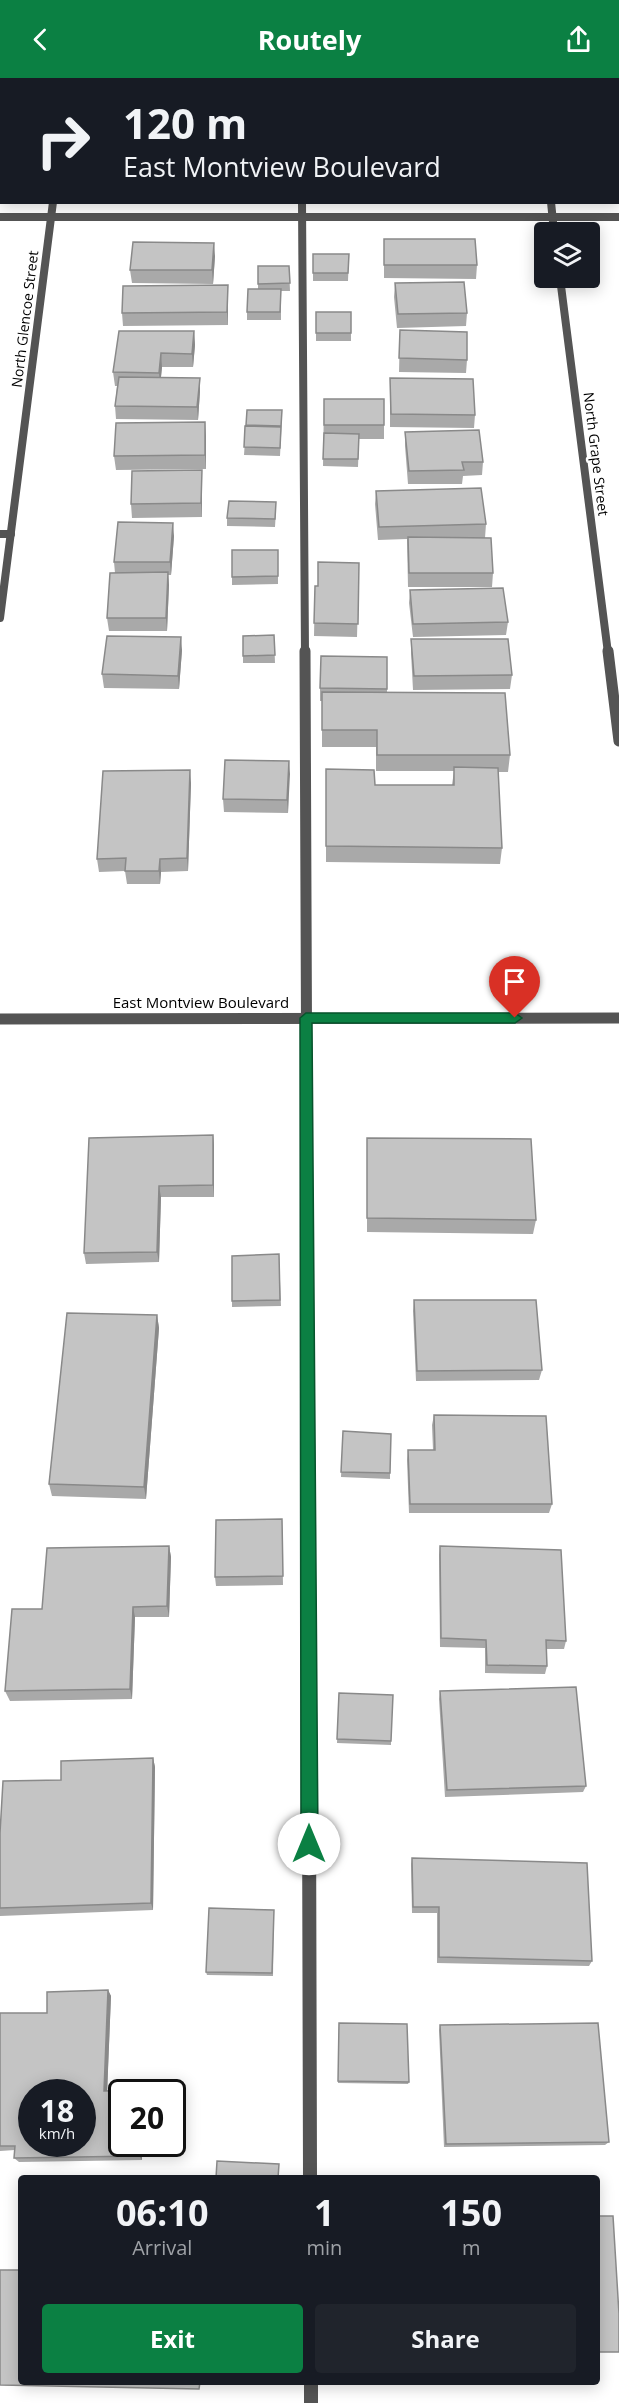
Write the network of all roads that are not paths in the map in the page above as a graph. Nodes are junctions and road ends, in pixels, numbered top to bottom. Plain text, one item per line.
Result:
1 (54, 204) edge
2 (302, 204) edge
3 (551, 204) edge
4 (0, 217) edge
5 (52, 217) junction
6 (302, 217) junction
7 (552, 217) junction
8 (619, 217) edge
9 (553, 222) edge
10 (561, 288) edge
11 (0, 534) edge
12 (11, 534) junction
13 (0, 618) edge
14 (619, 741) edge
15 (306, 1018) junction
16 (619, 1018) edge
17 (0, 1019) edge
18 (310, 2175) edge
19 (311, 2385) edge
20 (311, 2403) edge

1 - 5 street, North Glencoe Street
2 - 6 street
3 - 7 street
4 - 5 street
5 - 6 street
5 - 12 street, North Glencoe Street
6 - 7 street
6 - 15 street
7 - 8 street
7 - 9 street
10 - 14 street, North Grape Street
11 - 12 street
12 - 13 street, North Glencoe Street
15 - 16 street, East Montview Boulevard
15 - 17 street, East Montview Boulevard
15 - 18 street
19 - 20 street

